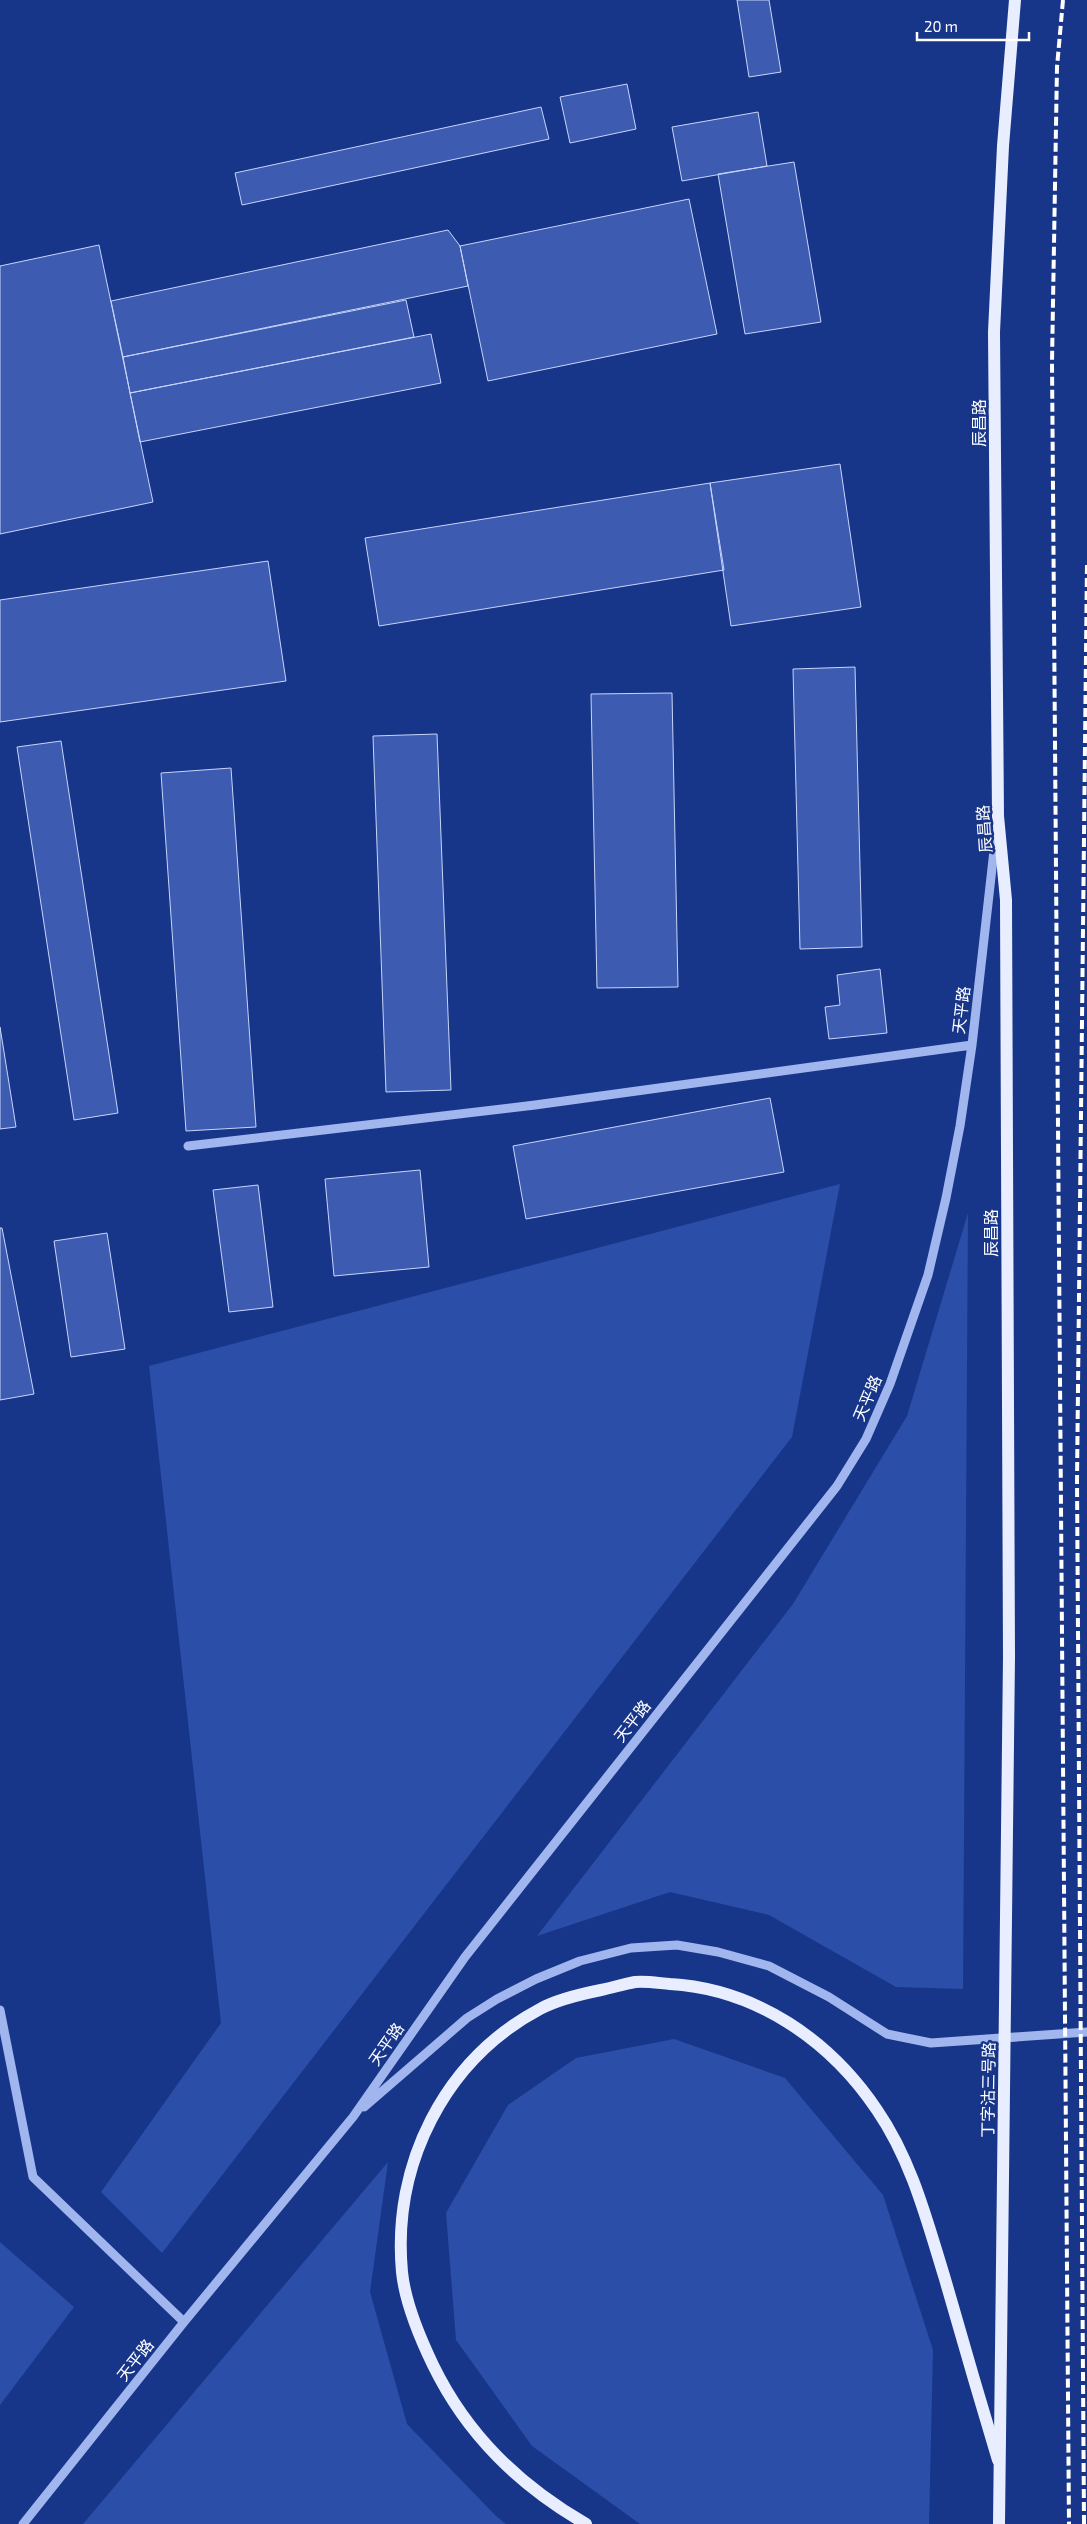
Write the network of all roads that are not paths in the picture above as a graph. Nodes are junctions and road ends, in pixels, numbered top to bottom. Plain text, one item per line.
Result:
1 (1015, 0) edge
2 (998, 816) junction
3 (972, 1045) junction
4 (188, 1146) dead end
5 (1009, 1657) joint
6 (0, 2010) edge
7 (1087, 2032) edge
8 (353, 2117) junction
9 (184, 2322) junction
10 (999, 2463) junction
11 (24, 2524) edge
12 (586, 2524) edge
13 (999, 2524) edge

1 - 2 main road, 辰昌路
2 - 3 street, 天平路
2 - 5 main road, 辰昌路
3 - 4 street
3 - 8 street, 天平路
5 - 10 main road, 丁字沽三号路, bridge
6 - 9 street
7 - 8 street
8 - 9 street, 天平路
9 - 11 street, 天平路
10 - 12 main road
10 - 13 main road, 丁字沽三号路, bridge

